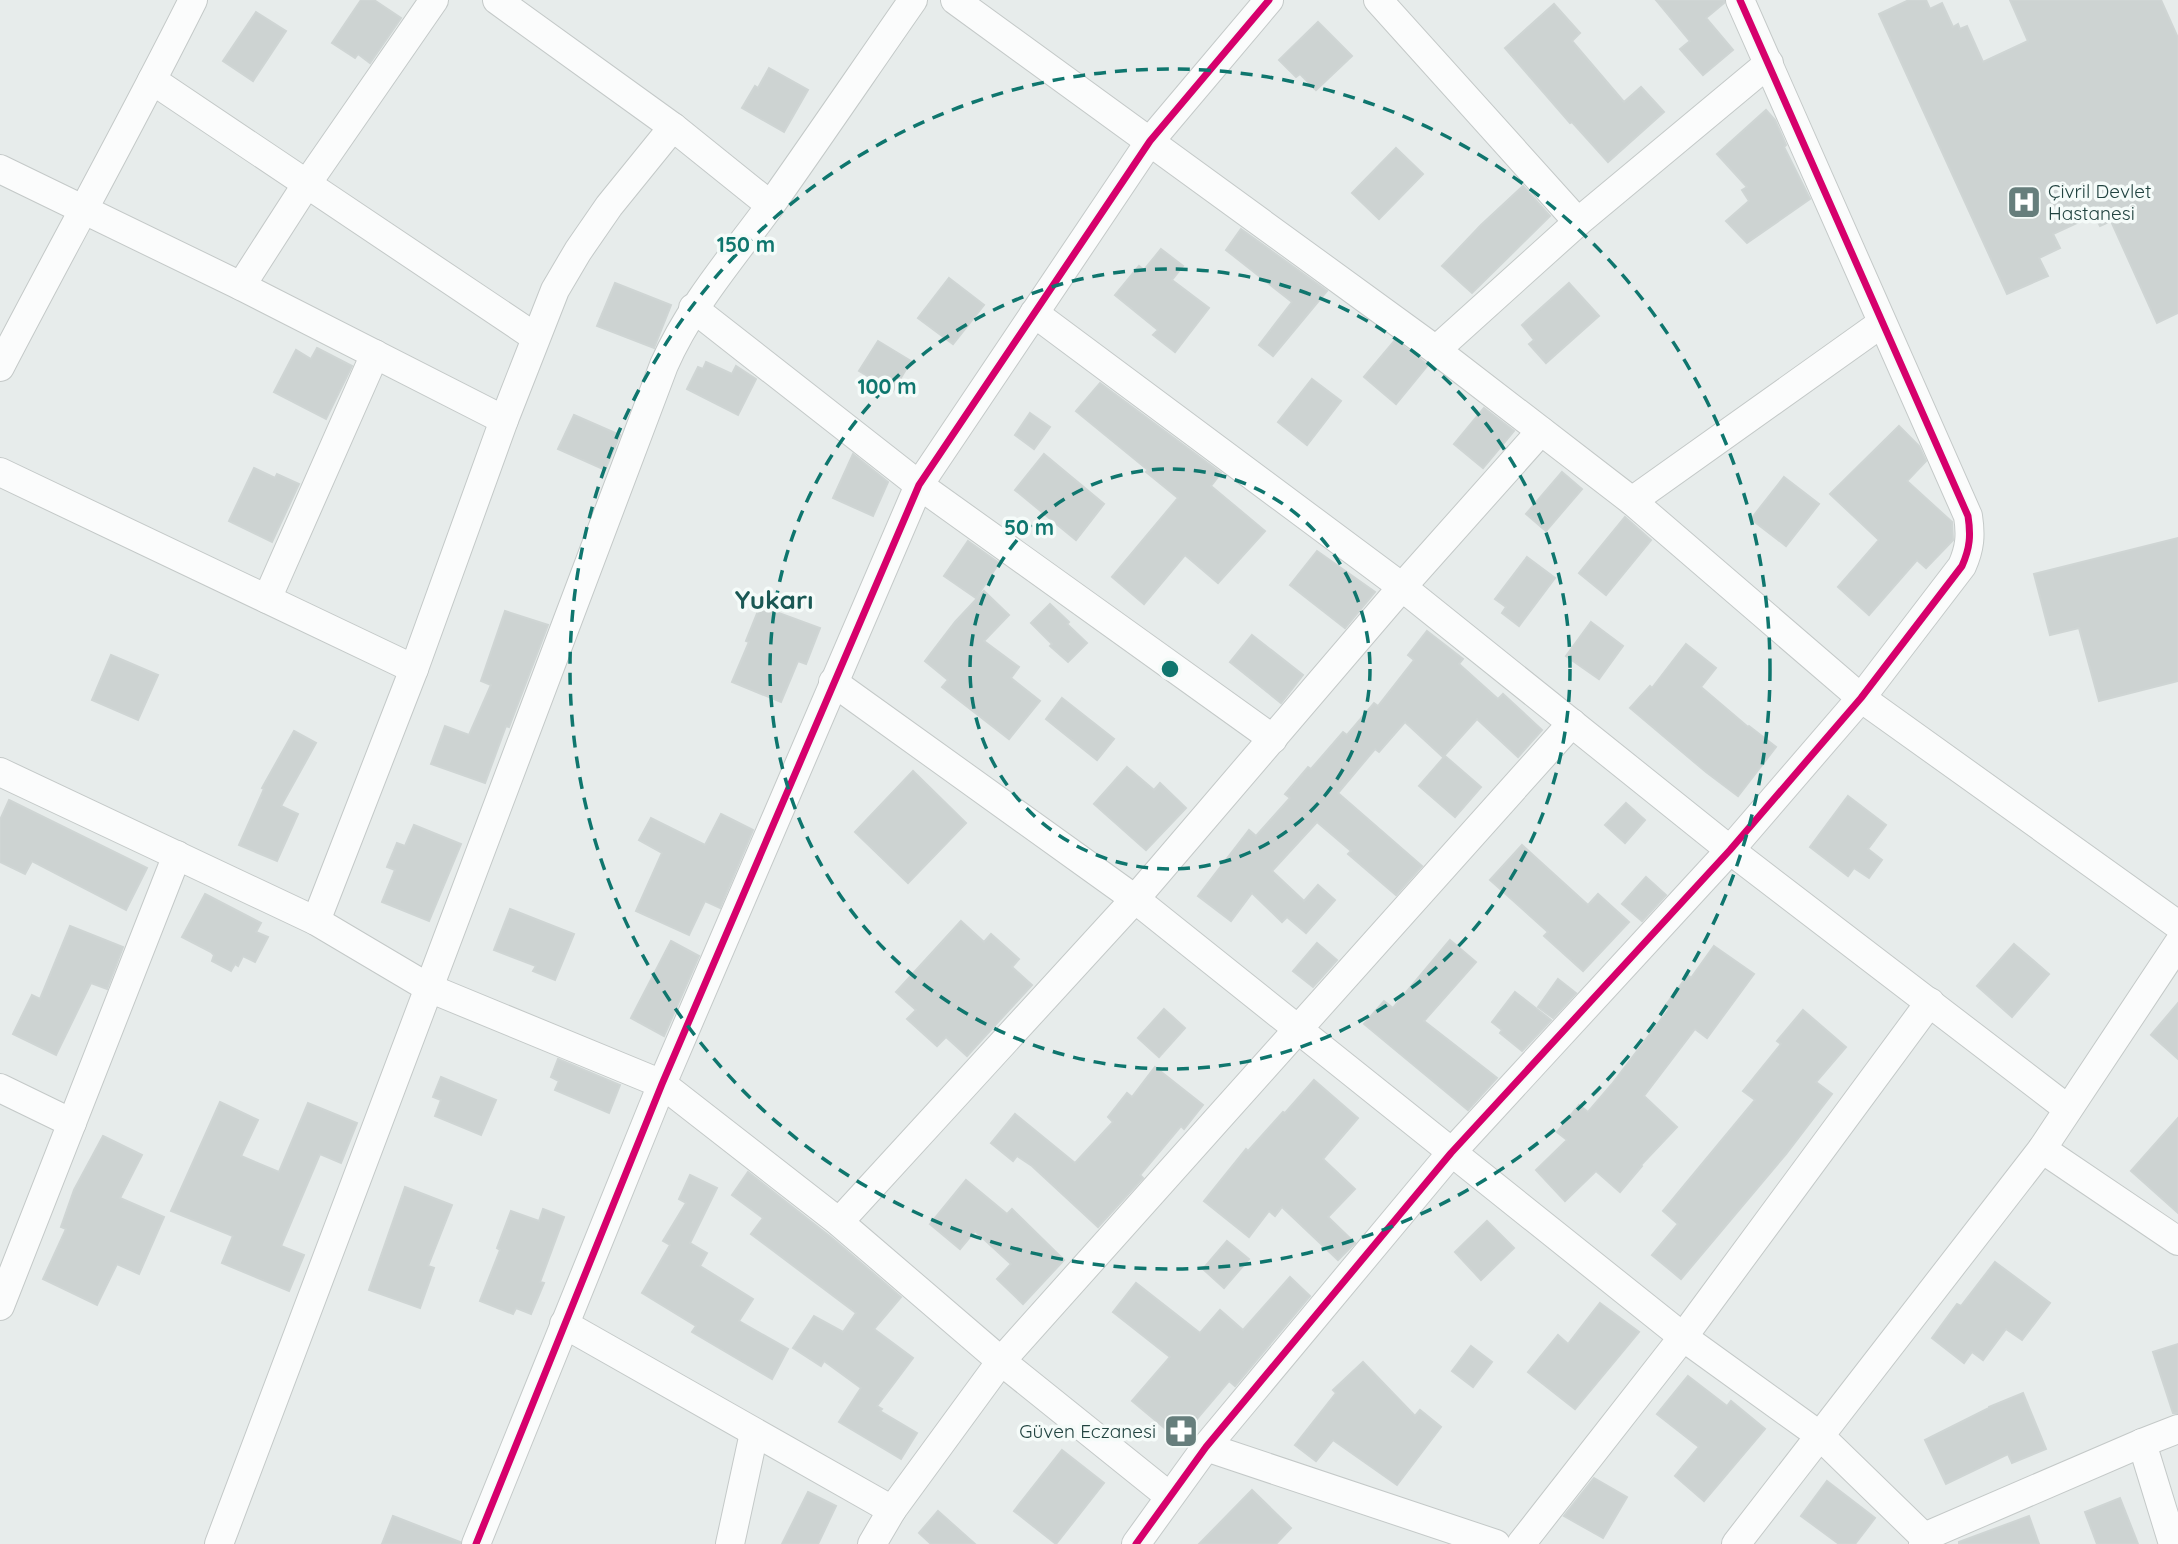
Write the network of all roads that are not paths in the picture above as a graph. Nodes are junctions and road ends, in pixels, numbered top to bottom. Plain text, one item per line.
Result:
1 (192, 0) edge
2 (434, 0) edge
3 (496, 0) edge
4 (913, 0) edge
5 (955, 0) edge
6 (1269, 0) edge
7 (1378, 0) edge
8 (1740, 0) edge
9 (1769, 63) junction
10 (152, 80) junction
11 (673, 127) junction
12 (1150, 141) junction
13 (0, 169) edge
14 (306, 185) junction
15 (770, 205) junction
16 (82, 209) junction
17 (1578, 222) junction
18 (241, 286) junction
19 (693, 308) junction
20 (1034, 313) junction
21 (1882, 323) junction
22 (535, 337) junction
23 (1436, 350) junction
24 (375, 354) junction
25 (0, 367) edge
26 (504, 420) junction
27 (1541, 430) junction
28 (0, 472) edge
29 (919, 485) junction
30 (1632, 500) junction
31 (1402, 587) junction
32 (267, 599) junction
33 (414, 669) junction
34 (833, 682) junction
35 (1861, 698) junction
36 (1572, 723) junction
37 (1273, 739) junction
38 (0, 772) edge
39 (1730, 850) junction
40 (177, 855) junction
41 (1135, 899) junction
42 (316, 921) junction
43 (2178, 925) edge
44 (2178, 944) edge
45 (429, 988) junction
46 (1930, 1002) junction
47 (1297, 1029) junction
48 (662, 1084) junction
49 (0, 1088) edge
50 (2068, 1109) junction
51 (72, 1123) junction
52 (2042, 1149) junction
53 (1451, 1153) junction
54 (839, 1222) junction
55 (2178, 1241) edge
56 (0, 1306) edge
57 (564, 1324) junction
58 (1682, 1337) junction
59 (1001, 1361) junction
60 (2178, 1429) edge
61 (754, 1433) junction
62 (1819, 1434) junction
63 (2142, 1443) junction
64 (1206, 1447) junction
65 (1169, 1496) junction
66 (892, 1510) junction
67 (1924, 1540) edge
68 (219, 1544) edge
69 (476, 1544) edge
70 (730, 1544) edge
71 (872, 1544) edge
72 (1136, 1544) edge
73 (1496, 1544) edge
74 (1521, 1544) edge
75 (1736, 1544) edge
76 (2173, 1544) edge

1 - 10 street
2 - 14 street
3 - 11 street
4 - 15 street
5 - 12 street
6 - 12 street
7 - 17 street
8 - 9 street
9 - 17 street
9 - 21 street
10 - 14 street
10 - 16 street
11 - 15 street
11 - 22 street
12 - 20 street
12 - 23 street
13 - 16 street
14 - 18 street
14 - 22 street
15 - 19 street
16 - 18 street
16 - 25 street
17 - 23 street
18 - 24 street
19 - 29 street
19 - 45 street
20 - 29 street
20 - 31 street
21 - 30 street
21 - 35 street
22 - 26 street
23 - 27 street
24 - 26 street
24 - 32 street
26 - 33 street
27 - 30 street
27 - 31 street
28 - 32 street
29 - 34 street
29 - 37 street
30 - 35 street
31 - 36 street
31 - 37 street
32 - 33 street
33 - 42 street
34 - 41 street
34 - 48 street
35 - 39 street
35 - 43 street
36 - 39 street
36 - 47 street
37 - 41 street
38 - 40 street
39 - 46 street
39 - 53 street
40 - 42 street
40 - 51 street
41 - 47 street
41 - 54 street
42 - 45 street
44 - 50 street
45 - 48 street
45 - 68 street
46 - 50 street
46 - 58 street
47 - 53 street
47 - 59 street
48 - 54 street
48 - 57 street
49 - 51 street
50 - 52 street
51 - 56 street
52 - 55 street
52 - 62 street
53 - 58 street
53 - 64 street
54 - 59 street
57 - 61 street
57 - 69 street
58 - 62 street
58 - 74 street
59 - 65 street
59 - 66 street
60 - 63 street
61 - 66 street
61 - 70 street
62 - 67 street
62 - 75 street
63 - 67 street
63 - 76 street
64 - 65 street
64 - 73 street
65 - 72 street
66 - 71 street

